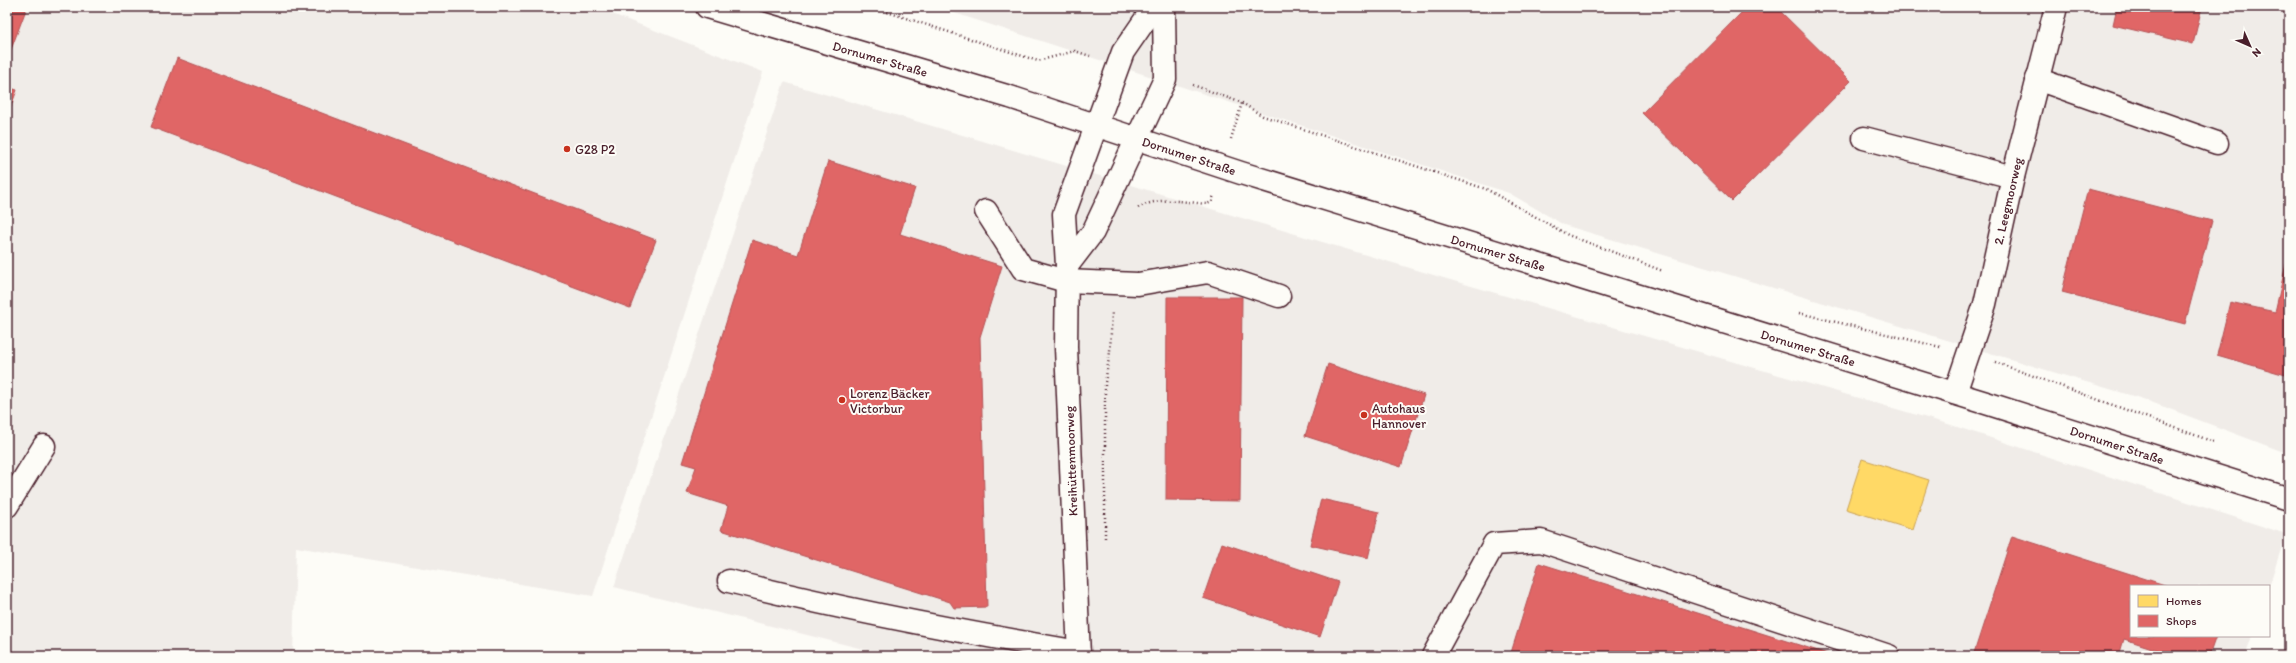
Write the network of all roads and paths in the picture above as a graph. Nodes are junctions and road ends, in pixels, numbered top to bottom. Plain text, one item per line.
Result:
1 (707, 7) edge
2 (872, 7) edge
3 (1154, 7) edge
4 (1164, 7) edge
5 (2056, 7) edge
6 (1118, 66) junction
7 (2038, 79) junction
8 (1165, 80) junction
9 (1242, 102) junction
10 (1098, 125) junction
11 (1136, 138) junction
12 (1864, 138) dead end
13 (2218, 143) dead end
14 (1223, 167) junction
15 (2013, 177) junction
16 (986, 211) dead end
17 (1133, 211) dead end
18 (1664, 271) dead end
19 (1067, 273) junction
20 (1113, 283) junction
21 (1279, 296) dead end
22 (1793, 311) dead end
23 (1968, 354) junction
24 (1955, 393) junction
25 (2215, 443) dead end
26 (44, 446) dead end
27 (2289, 500) edge
28 (7, 506) edge
29 (1105, 539) dead end
30 (728, 581) dead end
31 (1079, 654) edge
32 (1433, 656) edge
33 (1889, 656) edge

1 - 10 main road, Dornumer Straße
2 - 6 path
3 - 6 main road, Kreihüttenmoorweg
4 - 8 main road
5 - 7 main road, 2. Leegmoorweg
6 - 10 main road, Kreihüttenmoorweg
7 - 13 main road
7 - 15 main road, 2. Leegmoorweg
8 - 9 path
8 - 11 main road
9 - 14 path
9 - 18 path
10 - 11 main road, Dornumer Straße
10 - 19 main road, Kreihüttenmoorweg
11 - 14 main road, Dornumer Straße
11 - 19 main road
12 - 15 main road
14 - 17 path
14 - 24 main road, Dornumer Straße
15 - 23 main road, 2. Leegmoorweg
16 - 19 main road
19 - 20 main road
19 - 31 main road, Kreihüttenmoorweg
20 - 21 main road
20 - 29 path
22 - 23 path
23 - 24 main road, 2. Leegmoorweg
23 - 25 path
24 - 27 main road, Dornumer Straße
26 - 28 main road
30 - 31 main road
32 - 33 main road

